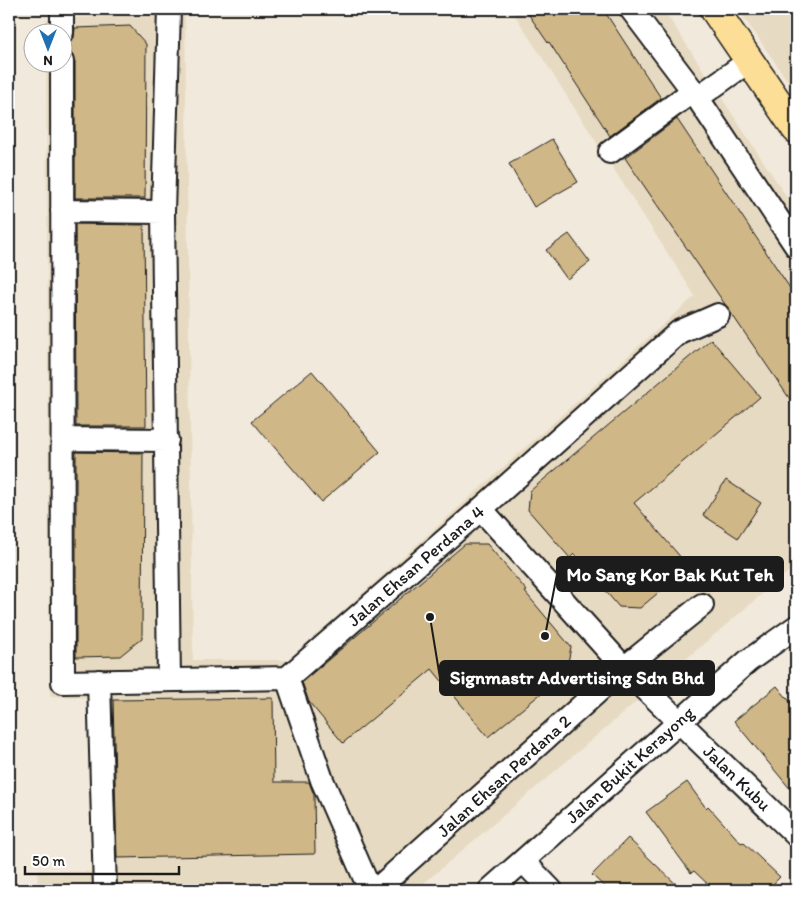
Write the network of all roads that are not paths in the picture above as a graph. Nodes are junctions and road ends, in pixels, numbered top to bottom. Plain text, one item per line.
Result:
1 (62, 9) edge
2 (169, 9) edge
3 (631, 9) edge
4 (714, 9) edge
5 (62, 22) edge
6 (749, 61) junction
7 (62, 72) edge
8 (695, 94) junction
9 (796, 129) edge
10 (610, 152) dead end
11 (62, 211) junction
12 (163, 212) junction
13 (796, 246) edge
14 (718, 315) dead end
15 (63, 439) junction
16 (166, 440) junction
17 (481, 509) junction
18 (702, 605) dead end
19 (796, 627) edge
20 (624, 668) junction
21 (287, 678) junction
22 (169, 680) junction
23 (99, 681) junction
24 (677, 722) junction
25 (796, 835) edge
26 (523, 861) junction
27 (105, 890) edge
28 (370, 890) edge
29 (376, 890) edge
30 (490, 890) edge
31 (551, 890) edge

1 - 5 street
2 - 12 street
3 - 8 street
4 - 6 main road
6 - 8 street
6 - 9 main road
7 - 11 street
8 - 10 street
8 - 13 street
11 - 12 street
11 - 15 street
12 - 16 street
14 - 17 street, Jalan Ehsan Perdana 4
15 - 16 street
15 - 23 street
16 - 22 street
17 - 20 street, Jalan Kubu
17 - 21 street, Jalan Ehsan Perdana 4
18 - 20 street, Jalan Ehsan Perdana 2
19 - 24 street, Jalan Bukit Kerayong
20 - 24 street, Jalan Kubu
20 - 29 street, Jalan Ehsan Perdana 2
21 - 22 street
21 - 28 street
22 - 23 street
23 - 27 street
24 - 25 street, Jalan Kubu
24 - 26 street, Jalan Bukit Kerayong
26 - 30 street, Jalan Bukit Kerayong
26 - 31 street

